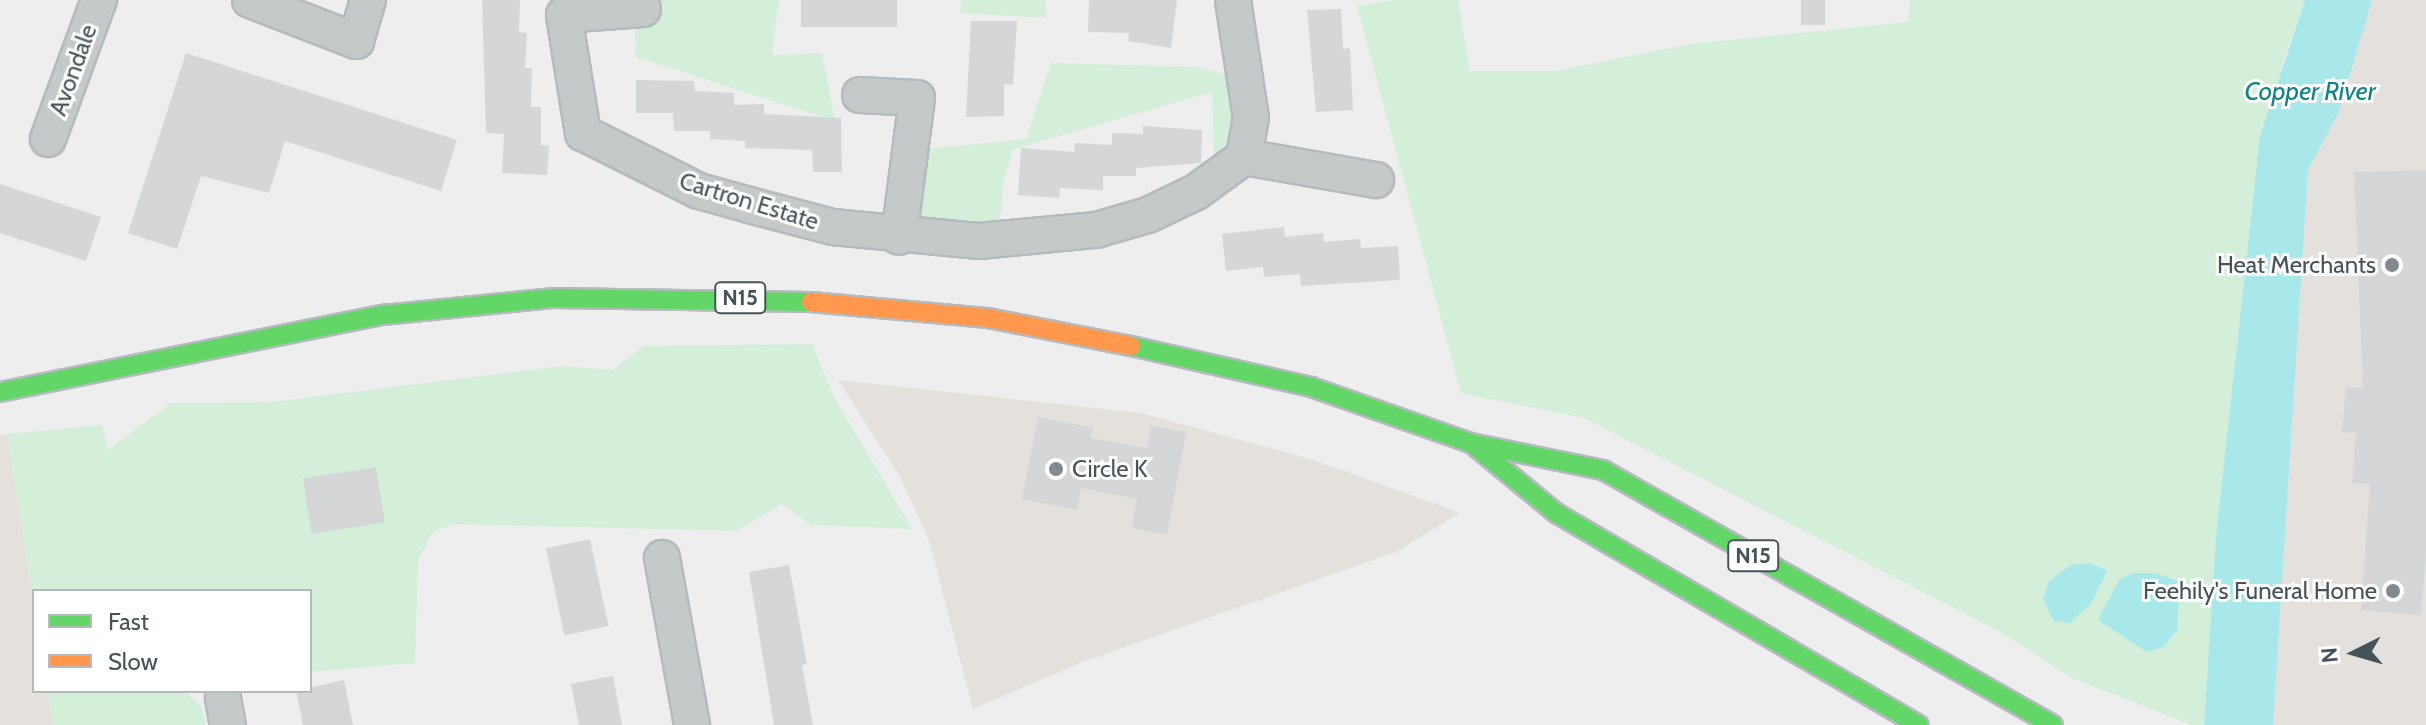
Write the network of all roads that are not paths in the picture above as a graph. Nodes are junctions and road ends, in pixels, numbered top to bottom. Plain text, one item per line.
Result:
1 (99, 0) edge
2 (250, 0) edge
3 (368, 0) edge
4 (1233, 0) edge
5 (562, 8) edge
6 (643, 9) dead end
7 (860, 95) dead end
8 (48, 139) dead end
9 (1244, 157) junction
10 (1376, 180) dead end
11 (899, 237) junction
12 (0, 392) edge
13 (1471, 443) junction
14 (662, 558) dead end
15 (692, 725) edge
16 (1919, 725) edge
17 (2053, 725) edge

1 - 8 street, Avondale
2 - 3 street
4 - 9 street
5 - 6 street, Cartron Estate
5 - 11 street, Cartron Estate
7 - 11 street
9 - 10 street
9 - 11 street, Cartron Estate
12 - 13 highway, N15
13 - 16 highway, N15
13 - 17 highway, N15
14 - 15 street

